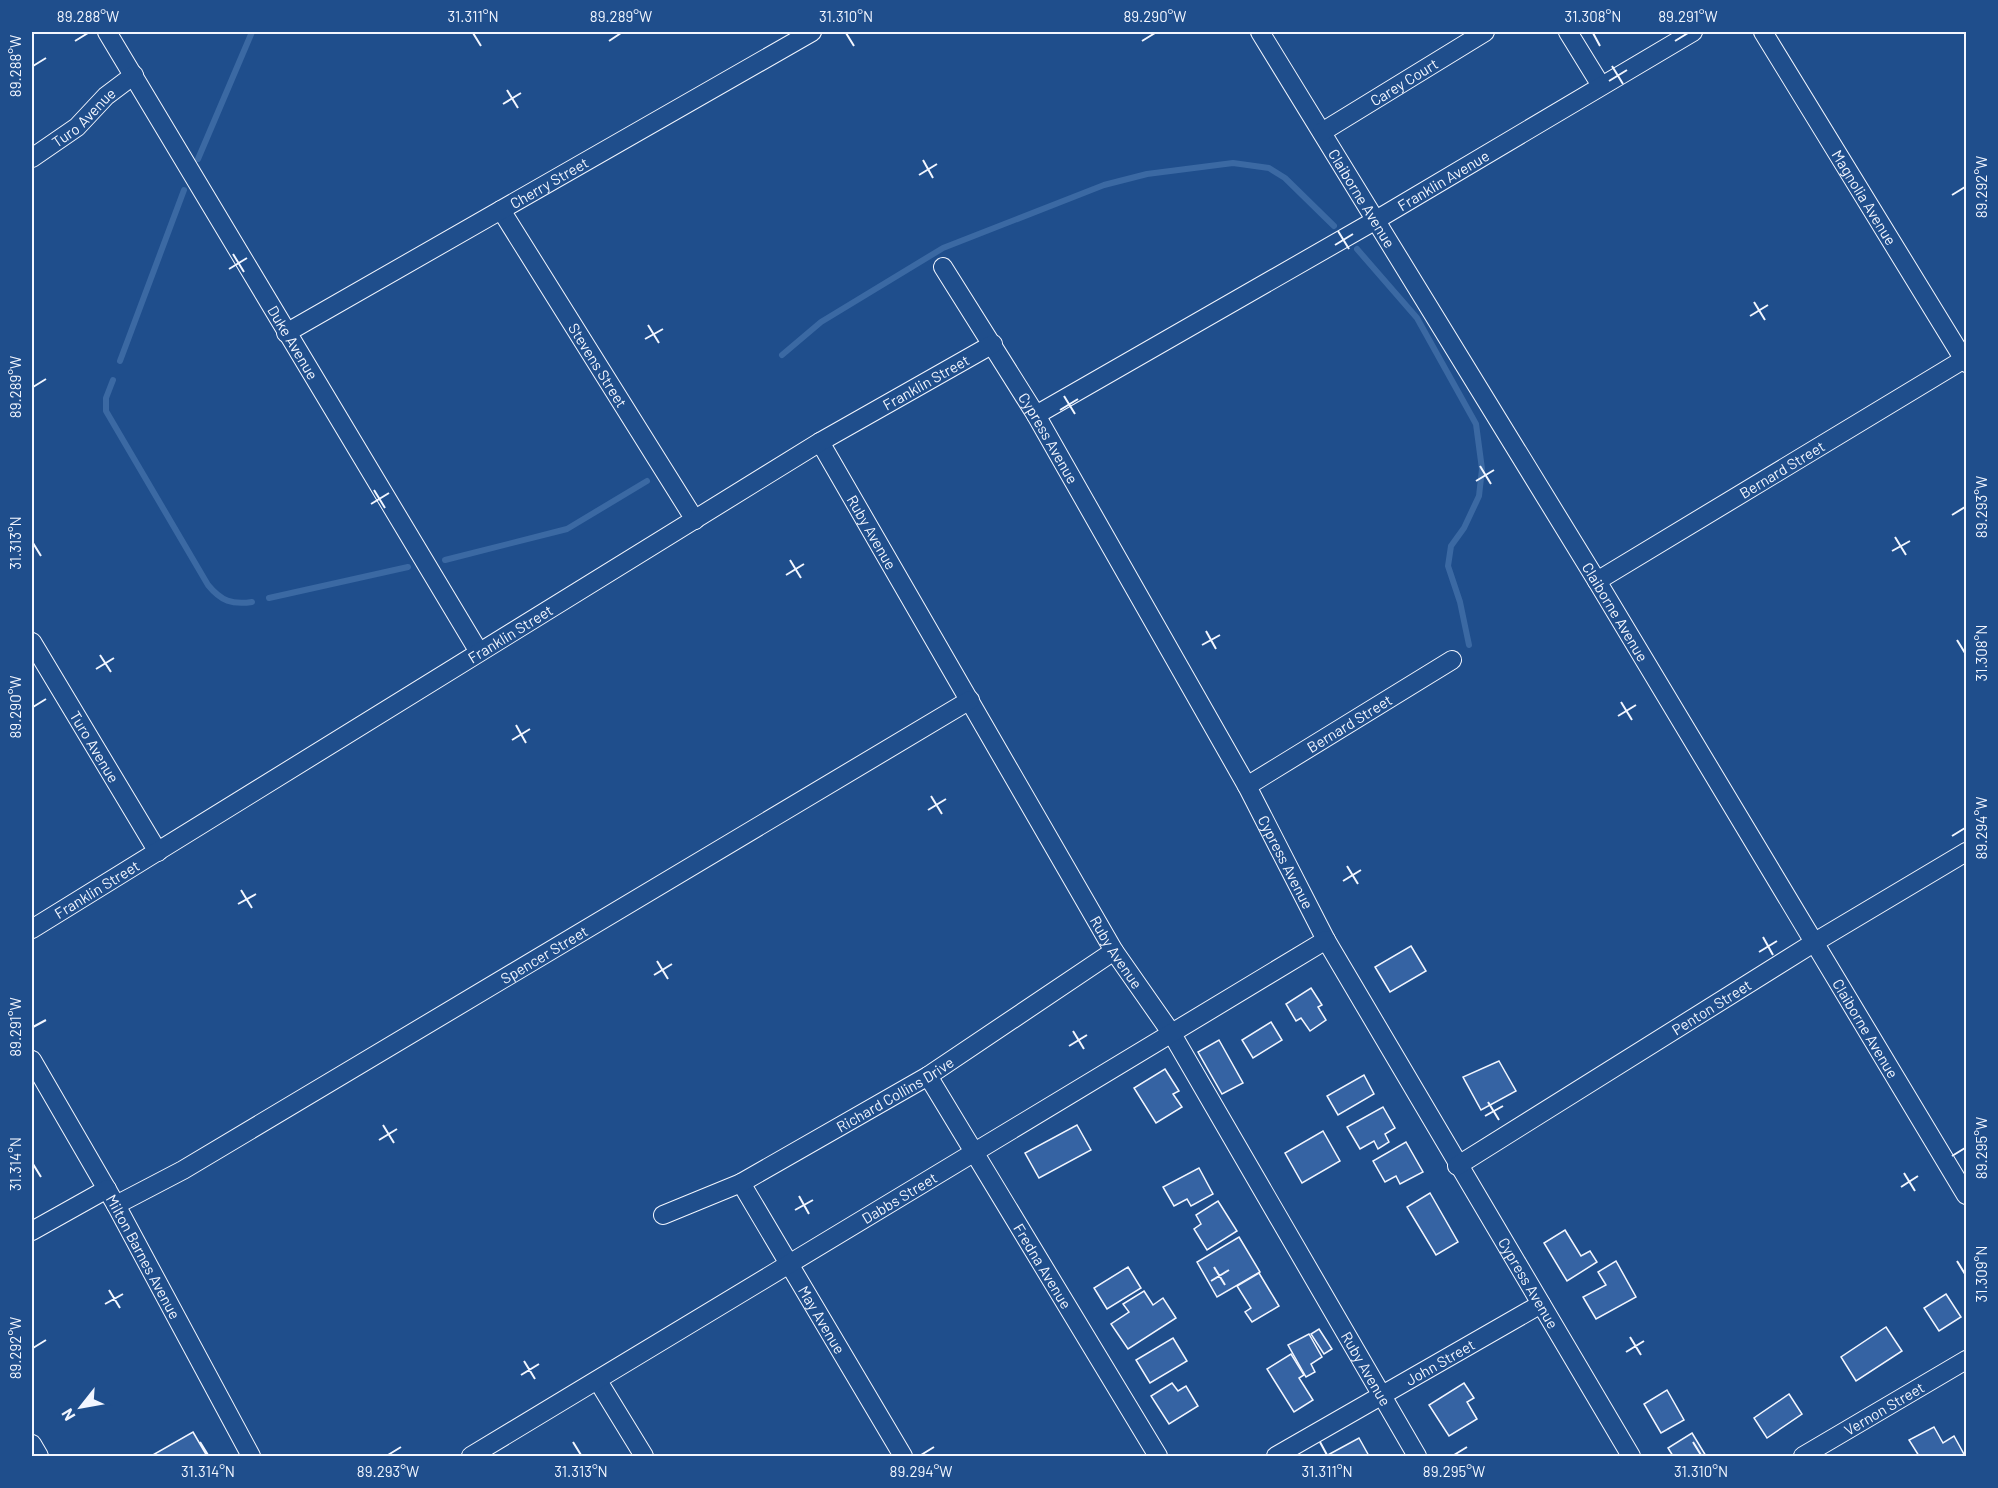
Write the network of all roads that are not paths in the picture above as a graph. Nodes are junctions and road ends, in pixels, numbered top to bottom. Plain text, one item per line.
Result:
1 (107, 32) edge
2 (812, 32) edge
3 (1260, 32) edge
4 (1485, 32) edge
5 (1568, 32) edge
6 (1693, 32) edge
7 (1763, 32) edge
8 (788, 37) edge
9 (134, 75) junction
10 (1600, 84) junction
11 (1322, 132) junction
12 (32, 158) edge
13 (501, 210) junction
14 (1376, 220) junction
15 (943, 267) dead end
16 (286, 333) junction
17 (993, 344) junction
18 (1966, 360) edge
19 (1036, 415) junction
20 (820, 442) junction
21 (695, 520) junction
22 (1597, 581) junction
23 (32, 642) edge
24 (479, 652) junction
25 (1452, 660) dead end
26 (970, 700) junction
27 (1246, 786) junction
28 (158, 852) junction
29 (1966, 852) edge
30 (32, 929) edge
31 (1326, 940) junction
32 (1815, 942) junction
33 (1114, 951) junction
34 (1172, 1034) junction
35 (32, 1060) edge
36 (928, 1076) junction
37 (973, 1154) junction
38 (1457, 1166) junction
39 (741, 1183) junction
40 (106, 1189) junction
41 (1966, 1195) edge
42 (116, 1205) junction
43 (663, 1215) dead end
44 (32, 1231) edge
45 (790, 1262) junction
46 (1541, 1304) junction
47 (1966, 1360) edge
48 (598, 1381) junction
49 (1382, 1397) junction
50 (32, 1444) edge
51 (39, 1456) edge
52 (251, 1456) edge
53 (471, 1456) edge
54 (644, 1456) edge
55 (903, 1456) edge
56 (1158, 1456) edge
57 (1275, 1456) edge
58 (1417, 1456) edge
59 (1631, 1456) edge
60 (1803, 1456) edge

1 - 9 street, Duke Avenue
2 - 8 street, Cherry Street
3 - 11 street, Claiborne Avenue
4 - 11 street, Carey Court
5 - 10 street
6 - 10 street, Franklin Avenue
7 - 18 street, Magnolia Avenue
8 - 13 street, Cherry Street
9 - 12 street, Turo Avenue
9 - 16 street, Duke Avenue
10 - 14 street, Franklin Avenue
11 - 14 street, Claiborne Avenue
13 - 16 street, Cherry Street
13 - 21 street, Stevens Street
14 - 19 street, Franklin Avenue
14 - 22 street, Claiborne Avenue
15 - 17 street, Cypress Avenue
16 - 24 street, Duke Avenue
17 - 19 street, Cypress Avenue
17 - 20 street, Franklin Street
18 - 22 street, Bernard Street
19 - 27 street, Cypress Avenue
20 - 21 street, Franklin Street
20 - 26 street, Ruby Avenue
21 - 24 street, Franklin Street
22 - 32 street, Claiborne Avenue
23 - 28 street, Turo Avenue
24 - 28 street, Franklin Street
25 - 27 street, Bernard Street
26 - 33 street, Ruby Avenue
26 - 42 street, Spencer Street
27 - 31 street, Cypress Avenue
28 - 30 street, Franklin Street
29 - 32 street, Penton Street
31 - 34 street, Dabbs Street
31 - 38 street, Cypress Avenue
32 - 38 street, Penton Street
32 - 41 street, Claiborne Avenue
33 - 34 street, Ruby Avenue
33 - 36 street, Richard Collins Drive
34 - 37 street, Dabbs Street
34 - 49 street, Ruby Avenue
35 - 40 street, Milton Barnes Avenue
36 - 37 street, Fredna Avenue
36 - 39 street, Richard Collins Drive
37 - 45 street, Dabbs Street
37 - 56 street, Fredna Avenue
38 - 46 street, Cypress Avenue
39 - 43 street, Richard Collins Drive
39 - 45 street, May Avenue
40 - 42 street, Milton Barnes Avenue
40 - 44 street
42 - 52 street, Milton Barnes Avenue
45 - 48 street, Dabbs Street
45 - 55 street, May Avenue
46 - 49 street, John Street
46 - 59 street, Cypress Avenue
47 - 60 street, Vernon Street
48 - 53 street, Dabbs Street
48 - 54 street
49 - 57 street, John Street
49 - 58 street, Ruby Avenue
50 - 51 street

